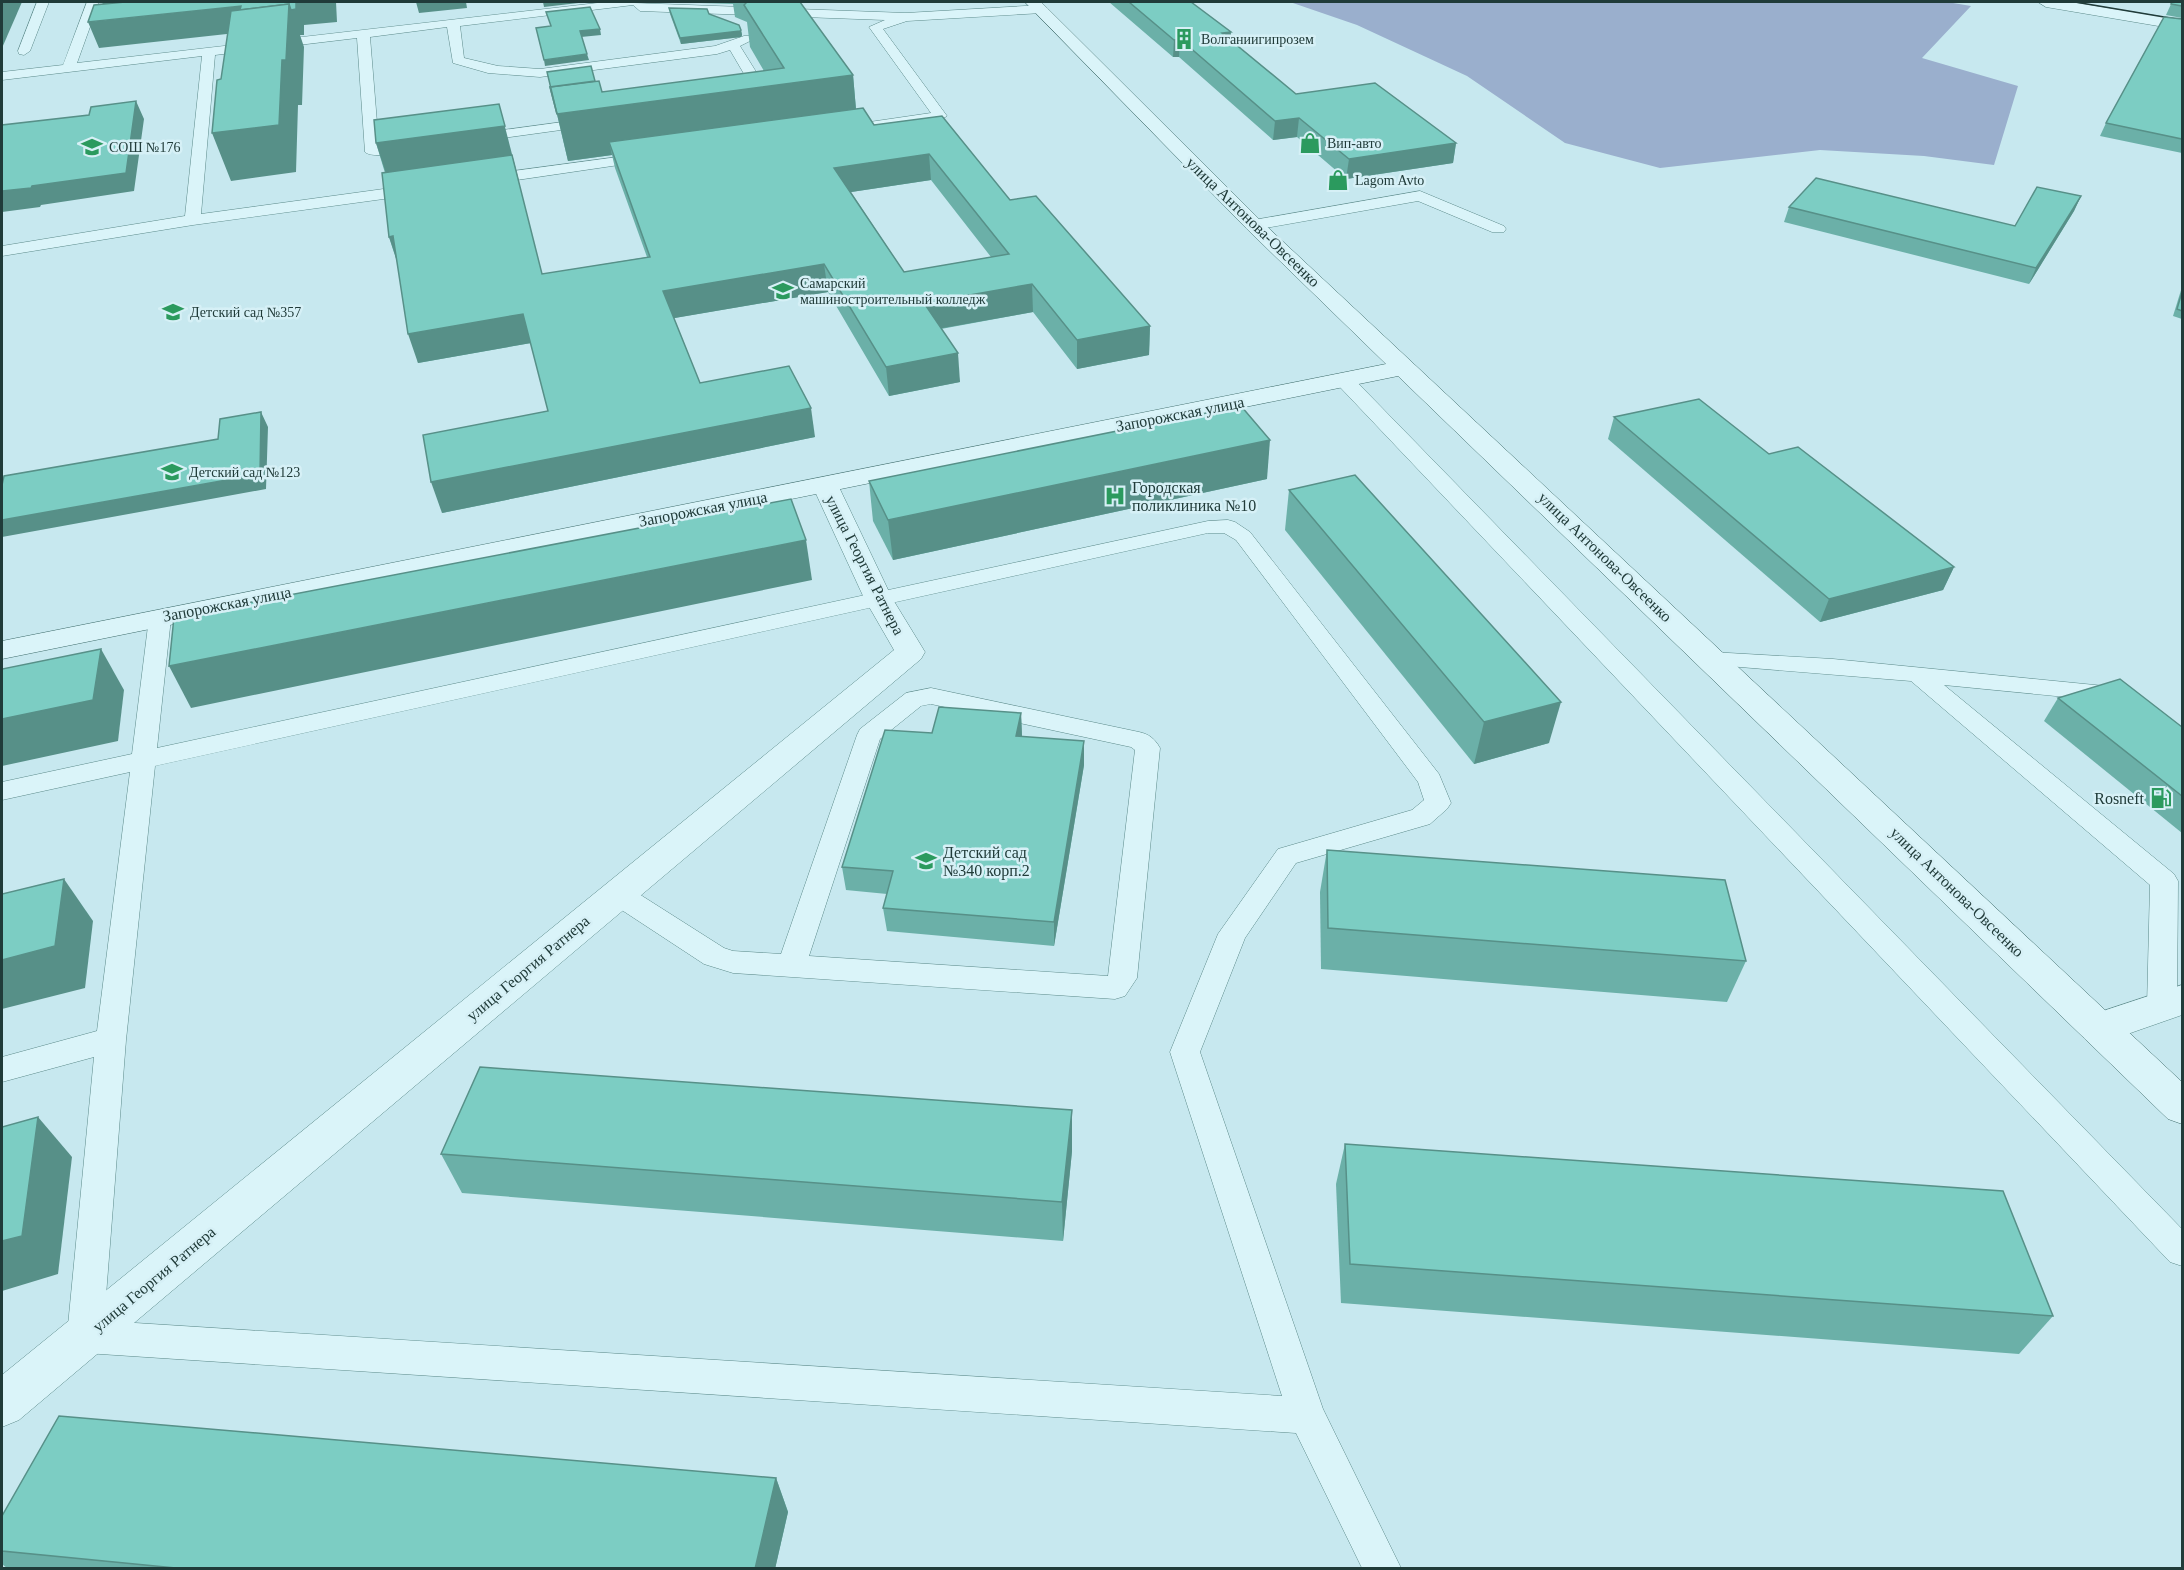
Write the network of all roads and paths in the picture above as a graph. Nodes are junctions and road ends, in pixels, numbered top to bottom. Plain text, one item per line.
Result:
1 (43, 2) edge
2 (93, 2) edge
3 (618, 2) edge
4 (632, 2) edge
5 (637, 2) edge
6 (2046, 2) edge
7 (1037, 5) edge
8 (698, 9) junction
9 (824, 14) junction
10 (906, 17) junction
11 (453, 23) junction
12 (773, 25) edge
13 (2182, 25) edge
14 (363, 33) junction
15 (734, 46) junction
16 (24, 51) dead end
17 (209, 52) junction
18 (68, 69) junction
19 (2, 76) edge
20 (743, 102) dead end
21 (604, 120) dead end
22 (834, 131) edge
23 (464, 139) edge
24 (430, 144) edge
25 (667, 154) edge
26 (466, 182) edge
27 (430, 187) edge
28 (193, 220) junction
29 (1254, 225) junction
30 (1498, 229) dead end
31 (2, 251) edge
32 (1405, 367) junction
33 (1344, 380) junction
34 (825, 485) junction
35 (878, 598) junction
36 (160, 618) junction
37 (2, 650) edge
38 (1711, 659) junction
39 (1918, 675) junction
40 (2142, 696) edge
41 (143, 760) junction
42 (2, 791) edge
43 (2173, 877) edge
44 (618, 894) junction
45 (791, 966) junction
46 (2172, 1003) edge
47 (2099, 1028) junction
48 (111, 1040) junction
49 (2, 1069) edge
50 (2182, 1107) edge
51 (2182, 1251) edge
52 (85, 1336) junction
53 (2, 1404) edge
54 (1307, 1416) junction
55 (1382, 1569) edge

1 - 16 lane
2 - 18 lane
3 - 4 lane
3 - 11 lane
5 - 8 lane
6 - 13 street
7 - 10 lane
7 - 29 street, улица Антонова-Овсеенко
8 - 9 lane
8 - 15 lane
9 - 10 lane
9 - 12 lane
10 - 22 lane
11 - 14 lane
11 - 15 lane
14 - 17 lane
14 - 24 lane
15 - 20 lane
17 - 18 lane
17 - 28 lane
18 - 19 lane
21 - 23 lane
25 - 26 lane
27 - 28 lane
28 - 31 lane
29 - 30 lane
29 - 32 street, улица Антонова-Овсеенко
32 - 33 street, Запорожская улица
32 - 38 street, улица Антонова-Овсеенко
33 - 34 street, Запорожская улица
33 - 51 lane
34 - 35 street, улица Георгия Ратнера
34 - 36 street, Запорожская улица
35 - 41 lane
35 - 44 street, улица Георгия Ратнера
35 - 54 lane
36 - 37 street, Запорожская улица
36 - 41 lane
38 - 39 lane
38 - 47 street, улица Антонова-Овсеенко
39 - 40 lane
39 - 43 lane
41 - 42 lane
41 - 48 lane
43 - 46 lane
44 - 45 lane
44 - 52 street, улица Георгия Ратнера
45 - 45 lane
46 - 47 street
47 - 50 street, улица Антонова-Овсеенко
48 - 49 lane
48 - 52 lane
52 - 53 street, улица Георгия Ратнера
52 - 54 lane
54 - 55 lane

